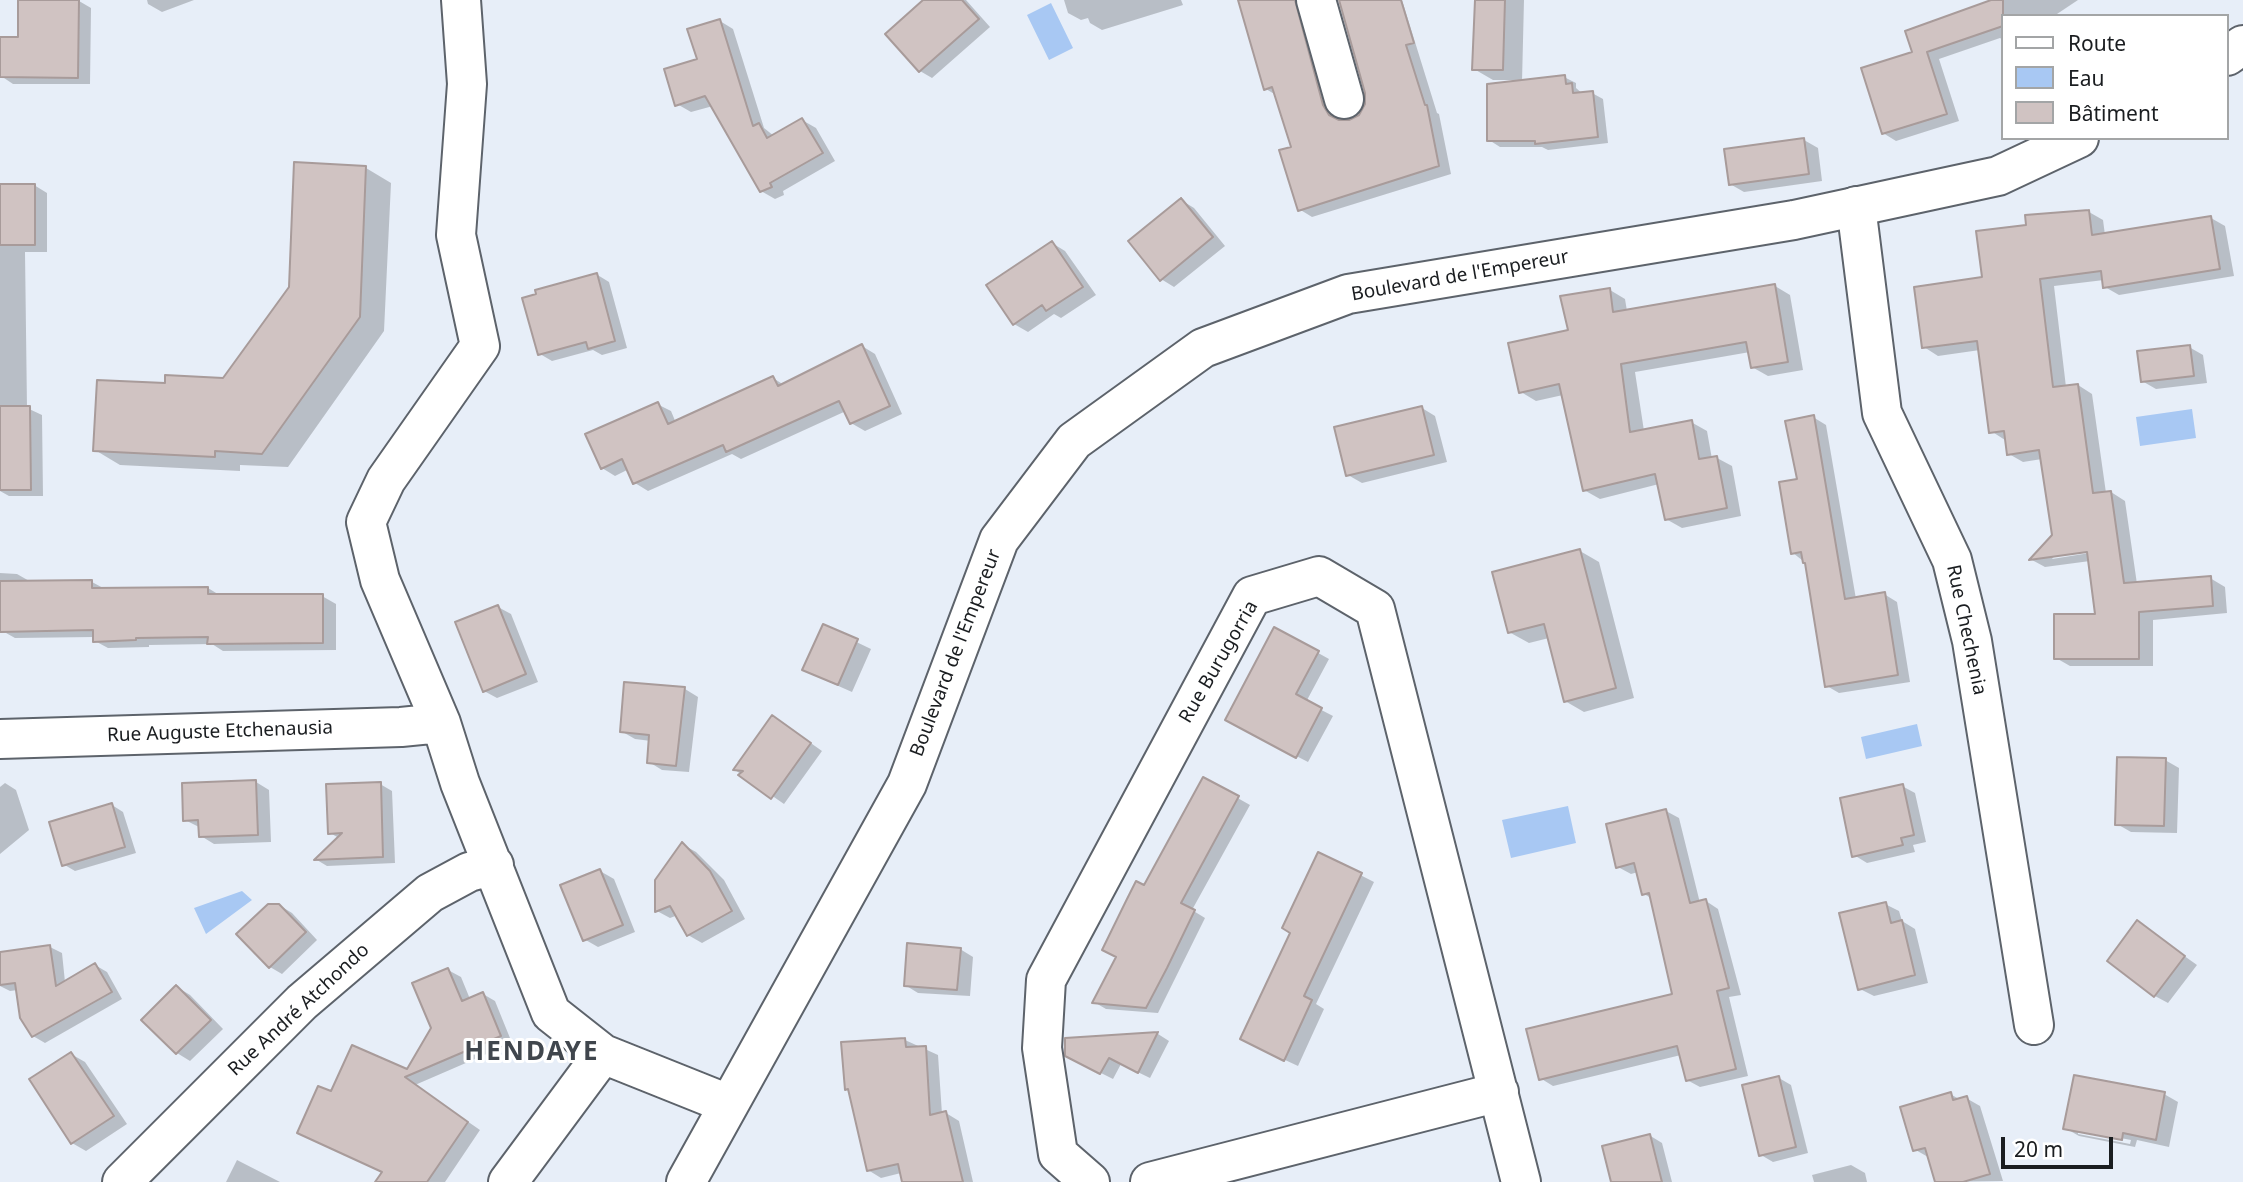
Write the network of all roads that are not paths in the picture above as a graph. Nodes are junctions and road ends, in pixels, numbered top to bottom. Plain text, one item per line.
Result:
1 (461, 0) edge
2 (1316, 0) edge
3 (1344, 99) dead end
4 (2074, 140) edge
5 (1856, 206) junction
6 (441, 723) junction
7 (0, 739) edge
8 (494, 865) junction
9 (2034, 1025) dead end
10 (603, 1054) junction
11 (1499, 1092) junction
12 (728, 1104) junction
13 (122, 1182) edge
14 (508, 1182) edge
15 (686, 1182) edge
16 (1090, 1182) edge
17 (1150, 1182) edge
18 (1521, 1182) edge

1 - 6 street
2 - 3 street
4 - 5 street, Boulevard de l'Empereur
5 - 9 street, Rue Chechenia
5 - 12 street, Boulevard de l'Empereur
6 - 7 street, Rue Auguste Etchenausia
6 - 8 street
8 - 10 street
8 - 13 street, Rue André Atchondo
10 - 12 street
10 - 14 street
11 - 16 street, Rue Burugorria
11 - 17 street
11 - 18 street, Rue Burugorria
12 - 15 street, Boulevard de l'Empereur

